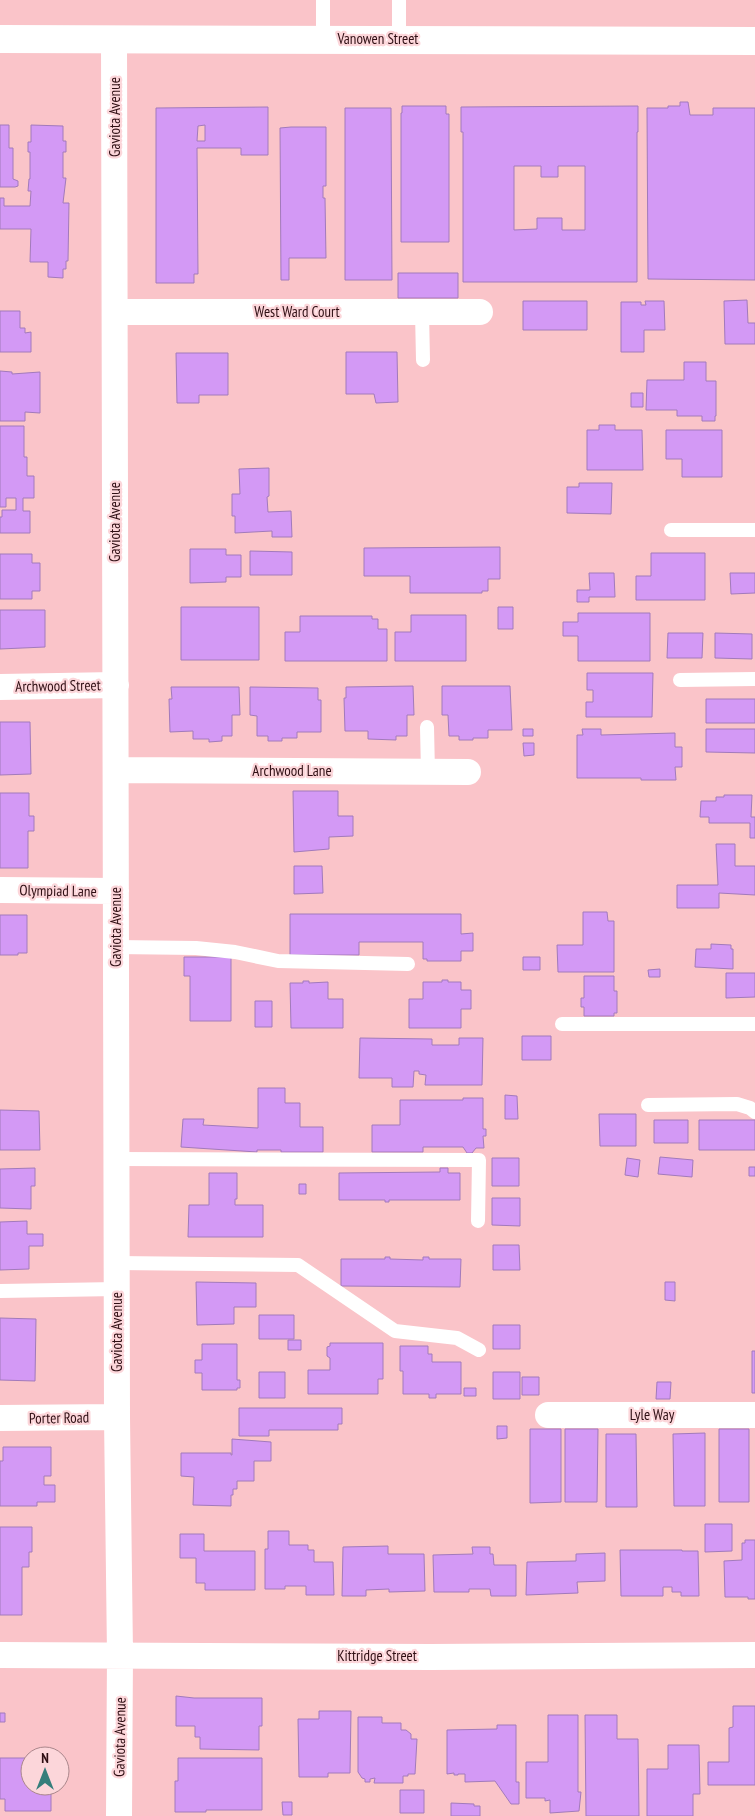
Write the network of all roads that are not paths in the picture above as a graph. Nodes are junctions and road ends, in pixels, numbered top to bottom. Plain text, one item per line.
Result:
1 (323, 0) edge
2 (399, 0) edge
3 (114, 38) junction
4 (0, 39) edge
5 (324, 39) junction
6 (399, 39) junction
7 (755, 41) edge
8 (115, 312) junction
9 (422, 312) junction
10 (480, 312) dead end
11 (423, 360) dead end
12 (671, 530) dead end
13 (755, 530) edge
14 (755, 679) edge
15 (680, 680) dead end
16 (116, 685) junction
17 (0, 687) edge
18 (427, 727) dead end
19 (116, 770) junction
20 (428, 772) junction
21 (468, 772) dead end
22 (0, 890) edge
23 (116, 891) junction
24 (116, 947) junction
25 (408, 964) dead end
26 (562, 1024) dead end
27 (755, 1024) edge
28 (648, 1105) dead end
29 (755, 1112) edge
30 (117, 1159) junction
31 (478, 1221) dead end
32 (117, 1276) junction
33 (0, 1291) edge
34 (478, 1350) dead end
35 (548, 1415) dead end
36 (755, 1415) edge
37 (117, 1417) junction
38 (0, 1418) edge
39 (120, 1654) junction
40 (0, 1655) edge
41 (755, 1655) edge
42 (119, 1816) edge

1 - 5 lane
2 - 6 lane
3 - 4 main road, Vanowen Street
3 - 5 main road, Vanowen Street
3 - 8 street, Gaviota Avenue
5 - 6 main road, Vanowen Street
6 - 7 main road, Vanowen Street
8 - 9 street, West Ward Court
8 - 16 street, Gaviota Avenue
9 - 10 street, West Ward Court
9 - 11 lane
12 - 13 lane
14 - 15 lane
16 - 17 street, Archwood Street
16 - 19 street, Gaviota Avenue
18 - 20 lane
19 - 20 street, Archwood Lane
19 - 23 street, Gaviota Avenue
20 - 21 street, Archwood Lane
22 - 23 street, Olympiad Lane
23 - 24 street, Gaviota Avenue
24 - 25 lane
24 - 30 street, Gaviota Avenue
26 - 27 lane
28 - 29 lane
30 - 31 lane
30 - 32 street, Gaviota Avenue
32 - 33 lane
32 - 34 lane
32 - 37 street, Gaviota Avenue
35 - 36 street, Lyle Way
37 - 38 street, Porter Road
37 - 39 street, Gaviota Avenue
39 - 40 street, Kittridge Street
39 - 41 street, Kittridge Street
39 - 42 street, Gaviota Avenue

